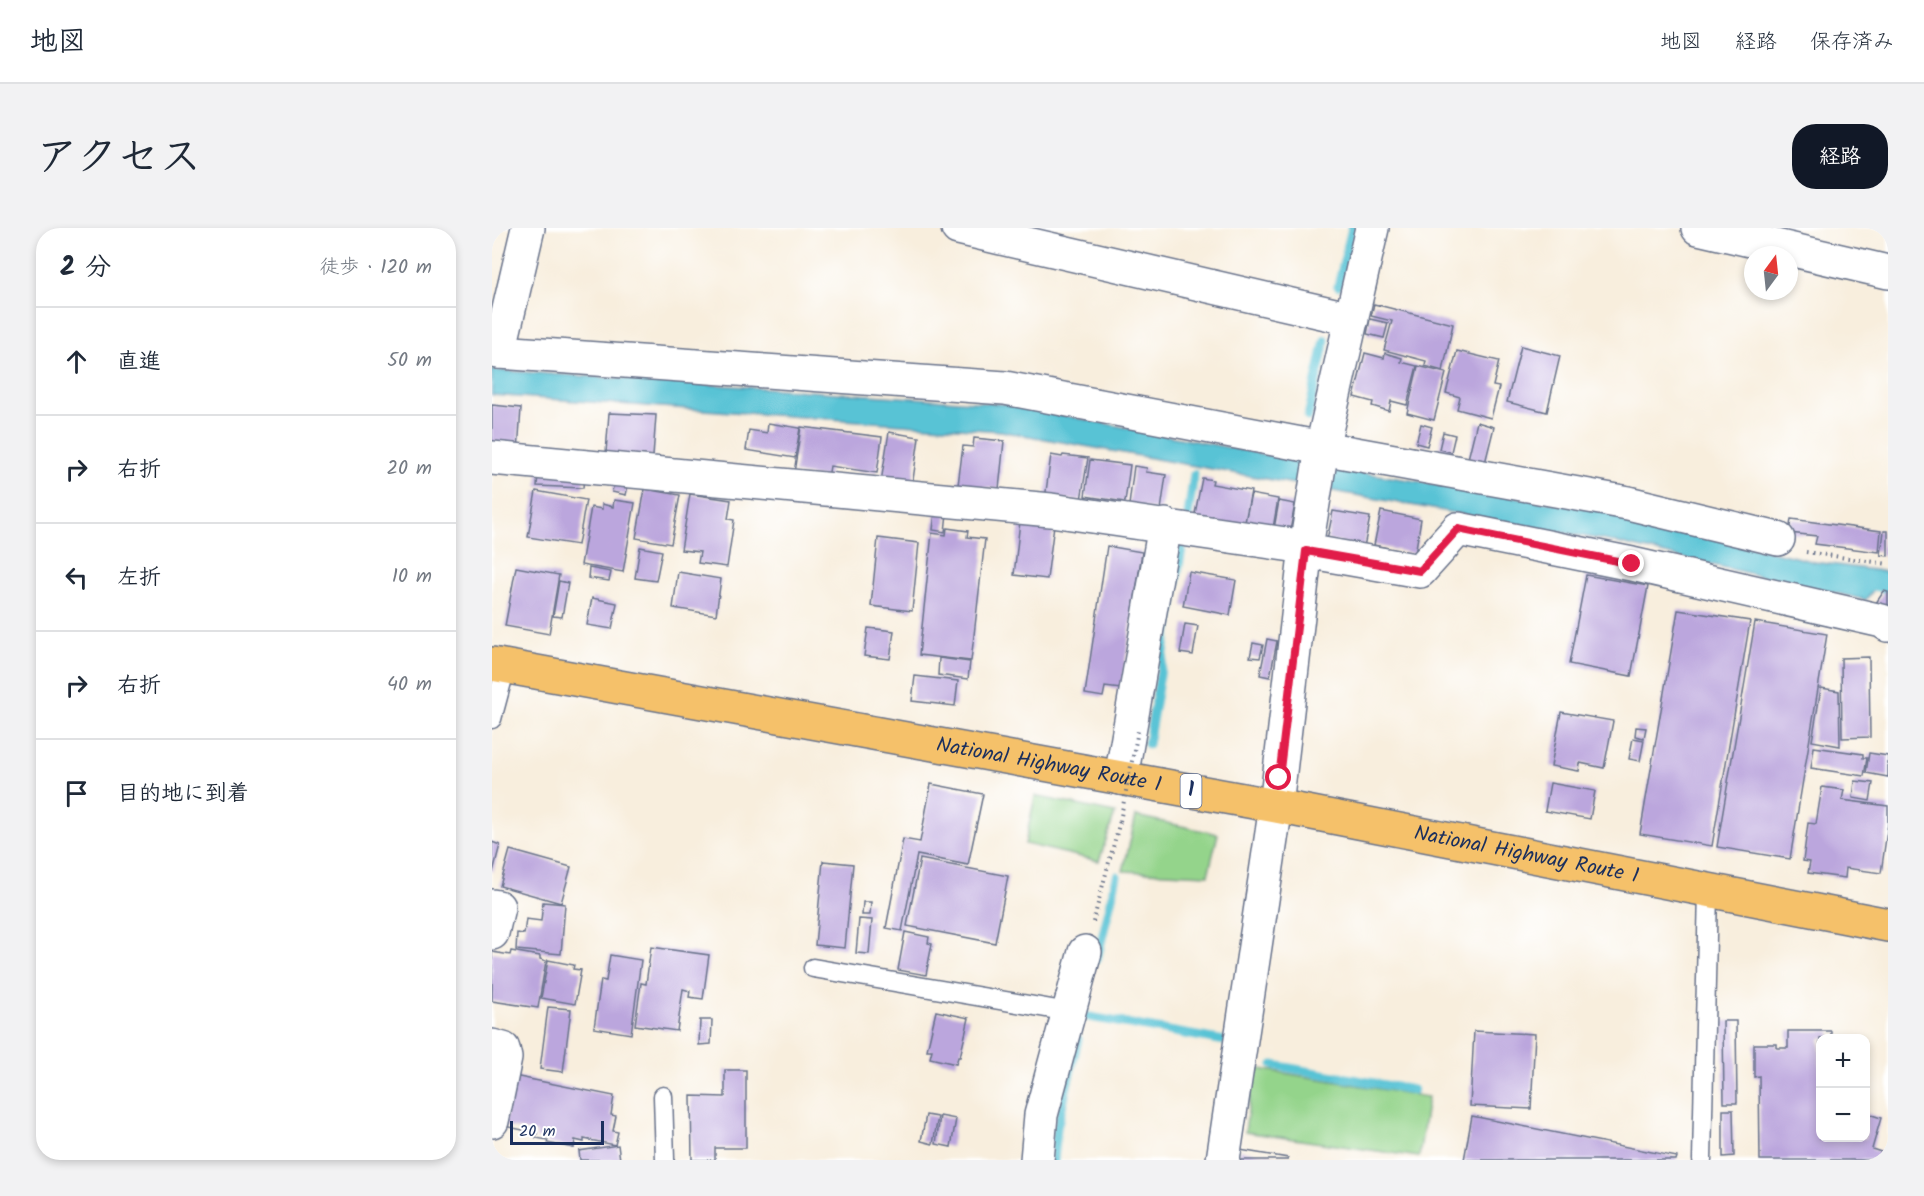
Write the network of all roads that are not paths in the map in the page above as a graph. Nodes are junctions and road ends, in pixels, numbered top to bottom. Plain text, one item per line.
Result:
1 (528, 228) edge
2 (958, 228) edge
3 (1372, 228) edge
4 (1698, 228) edge
5 (1888, 272) edge
6 (1352, 319) junction
7 (496, 352) edge
8 (1321, 454) junction
9 (492, 458) edge
10 (1165, 525) junction
11 (1778, 539) road end
12 (1306, 549) junction
13 (1888, 625) edge
14 (499, 666) edge
15 (492, 719) edge
16 (1120, 778) junction
17 (1276, 806) junction
18 (1708, 890) junction
19 (492, 906) edge
20 (1888, 925) edge
21 (492, 933) edge
22 (1085, 952) road end
23 (813, 968) dead end
24 (1069, 1012) junction
25 (492, 1046) edge
26 (663, 1096) dead end
27 (492, 1121) edge
28 (665, 1160) edge
29 (1037, 1160) edge
30 (1223, 1160) edge
31 (1702, 1160) edge

1 - 7 street
2 - 6 street
3 - 6 street
4 - 5 street
6 - 8 street
7 - 8 street
8 - 11 street
8 - 12 street
9 - 10 street
10 - 12 street
10 - 16 street
12 - 13 street
12 - 17 street
14 - 15 lane
14 - 16 highway, National Highway Route 1 / 1
16 - 17 highway, National Highway Route 1 / 1
17 - 18 highway, National Highway Route 1 / 1
17 - 30 street
18 - 20 highway, National Highway Route 1 / 1
18 - 31 lane
19 - 21 street
22 - 24 street
23 - 24 lane
24 - 29 street
25 - 27 street
26 - 28 lane

